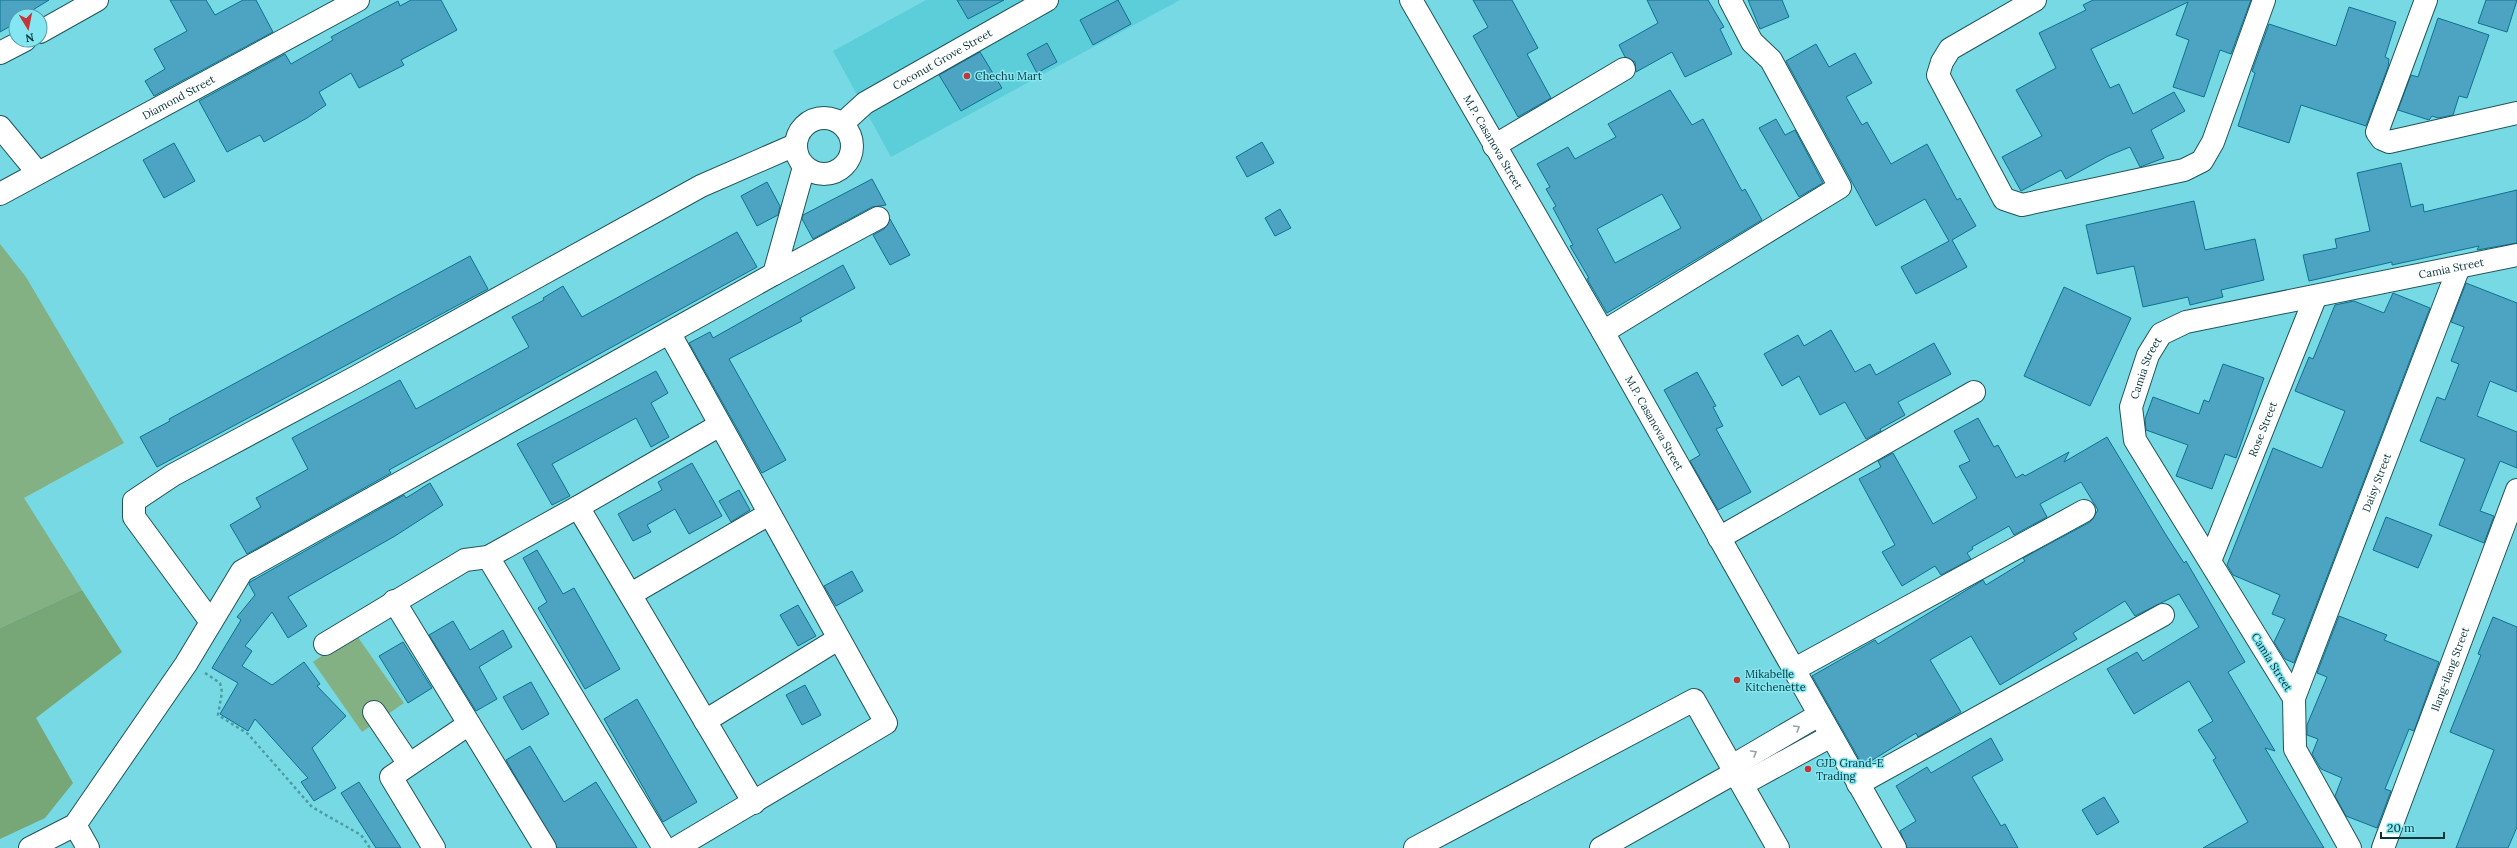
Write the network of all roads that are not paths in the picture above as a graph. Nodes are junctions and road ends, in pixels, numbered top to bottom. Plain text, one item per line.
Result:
1 (97, 0) edge
2 (358, 0) edge
3 (1047, 0) edge
4 (1411, 0) edge
5 (1730, 0) edge
6 (2035, 0) edge
7 (2264, 0) edge
8 (2426, 0) edge
9 (48, 28) edge
10 (11, 48) edge
11 (0, 54) edge
12 (1624, 69) dead end
13 (2517, 113) edge
14 (842, 124) junction
15 (0, 127) edge
16 (796, 145) junction
17 (1494, 146) junction
18 (804, 166) junction
19 (38, 173) junction
20 (0, 194) edge
21 (878, 218) dead end
22 (2517, 255) edge
23 (2458, 267) junction
24 (774, 274) junction
25 (2315, 298) junction
26 (1603, 332) junction
27 (670, 334) junction
28 (1974, 392) dead end
29 (720, 425) junction
30 (2517, 490) edge
31 (578, 507) junction
32 (2084, 511) dead end
33 (769, 514) junction
34 (1720, 538) junction
35 (488, 557) junction
36 (2210, 561) junction
37 (631, 594) junction
38 (394, 601) junction
39 (2163, 616) dead end
40 (211, 622) junction
41 (838, 639) junction
42 (325, 644) dead end
43 (1793, 670) junction
44 (2294, 698) junction
45 (374, 712) dead end
46 (1819, 715) junction
47 (705, 721) junction
48 (469, 724) junction
49 (1831, 736) junction
50 (409, 764) junction
51 (1737, 774) junction
52 (1858, 784) junction
53 (754, 803) junction
54 (76, 825) junction
55 (30, 848) edge
56 (88, 848) edge
57 (434, 848) edge
58 (545, 848) edge
59 (664, 848) edge
60 (676, 848) edge
61 (1415, 848) edge
62 (1601, 848) edge
63 (1778, 848) edge
64 (1895, 848) edge
65 (2350, 848) edge
66 (2383, 848) edge

1 - 9 street
2 - 19 street, Diamond Street
3 - 14 street, Coconut Grove Street
4 - 17 street, M.P. Casanova Street
5 - 26 street
6 - 7 street
8 - 13 street
10 - 11 street
12 - 17 street
14 - 16 street
14 - 18 street
15 - 19 street
16 - 18 street
16 - 40 street
17 - 26 street, M.P. Casanova Street
18 - 24 street
19 - 20 street, Diamond Street
21 - 24 street
22 - 23 street, Camia Street
23 - 25 street, Camia Street
23 - 44 street, Daisy Street
24 - 27 street
25 - 36 street, Rose Street
25 - 36 street, Camia Street
26 - 34 street, M.P. Casanova Street
27 - 29 street
27 - 40 street
28 - 34 street
29 - 31 street
29 - 33 street
30 - 66 street, Ilang-ilang Street
31 - 35 street
31 - 37 street
32 - 43 street
33 - 37 street
33 - 41 street
34 - 43 street, M.P. Casanova Street
35 - 38 street
35 - 59 street
36 - 44 street, Camia Street
37 - 47 street
38 - 42 street
38 - 48 street
39 - 52 street
40 - 54 street
41 - 47 street
41 - 53 street
43 - 46 street, M.P. Casanova Street
44 - 65 street
45 - 50 street
46 - 49 street, M.P. Casanova Street
51 -> 46 street
47 - 53 street
48 - 50 street
48 - 58 street
49 - 51 street
49 - 52 street, M.P. Casanova Street
50 - 57 street
51 - 61 street
51 - 62 street
51 - 63 street
52 - 64 street, M.P. Casanova Street
53 - 60 street
54 - 55 street
54 - 56 street

